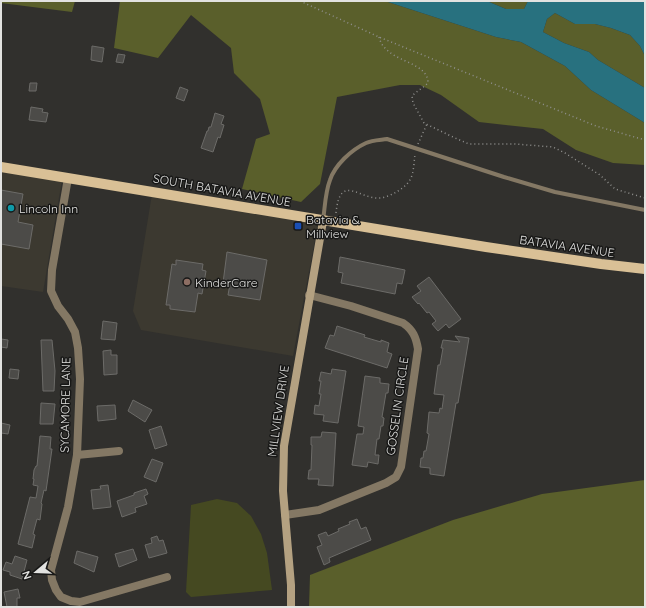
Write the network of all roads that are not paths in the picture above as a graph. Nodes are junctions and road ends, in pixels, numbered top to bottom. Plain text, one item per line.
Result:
1 (1, 167) edge
2 (68, 178) junction
3 (645, 210) edge
4 (323, 221) junction
5 (486, 247) joint
6 (645, 269) edge
7 (309, 296) junction
8 (119, 451) dead end
9 (77, 455) junction
10 (284, 515) junction
11 (167, 577) dead end
12 (291, 607) edge

1 - 2 main road, SOUTH BATAVIA AVENUE
2 - 4 main road, SOUTH BATAVIA AVENUE
2 - 9 street, SYCAMORE LANE
3 - 4 lane
4 - 5 main road, SOUTH BATAVIA AVENUE
4 - 7 street, MILLVIEW DRIVE
5 - 6 main road, BATAVIA AVENUE
7 - 10 street, MILLVIEW DRIVE
7 - 10 street, GOSSELIN CIRCLE
8 - 9 street
9 - 11 street, SYCAMORE LANE
10 - 12 street, MILLVIEW DRIVE

